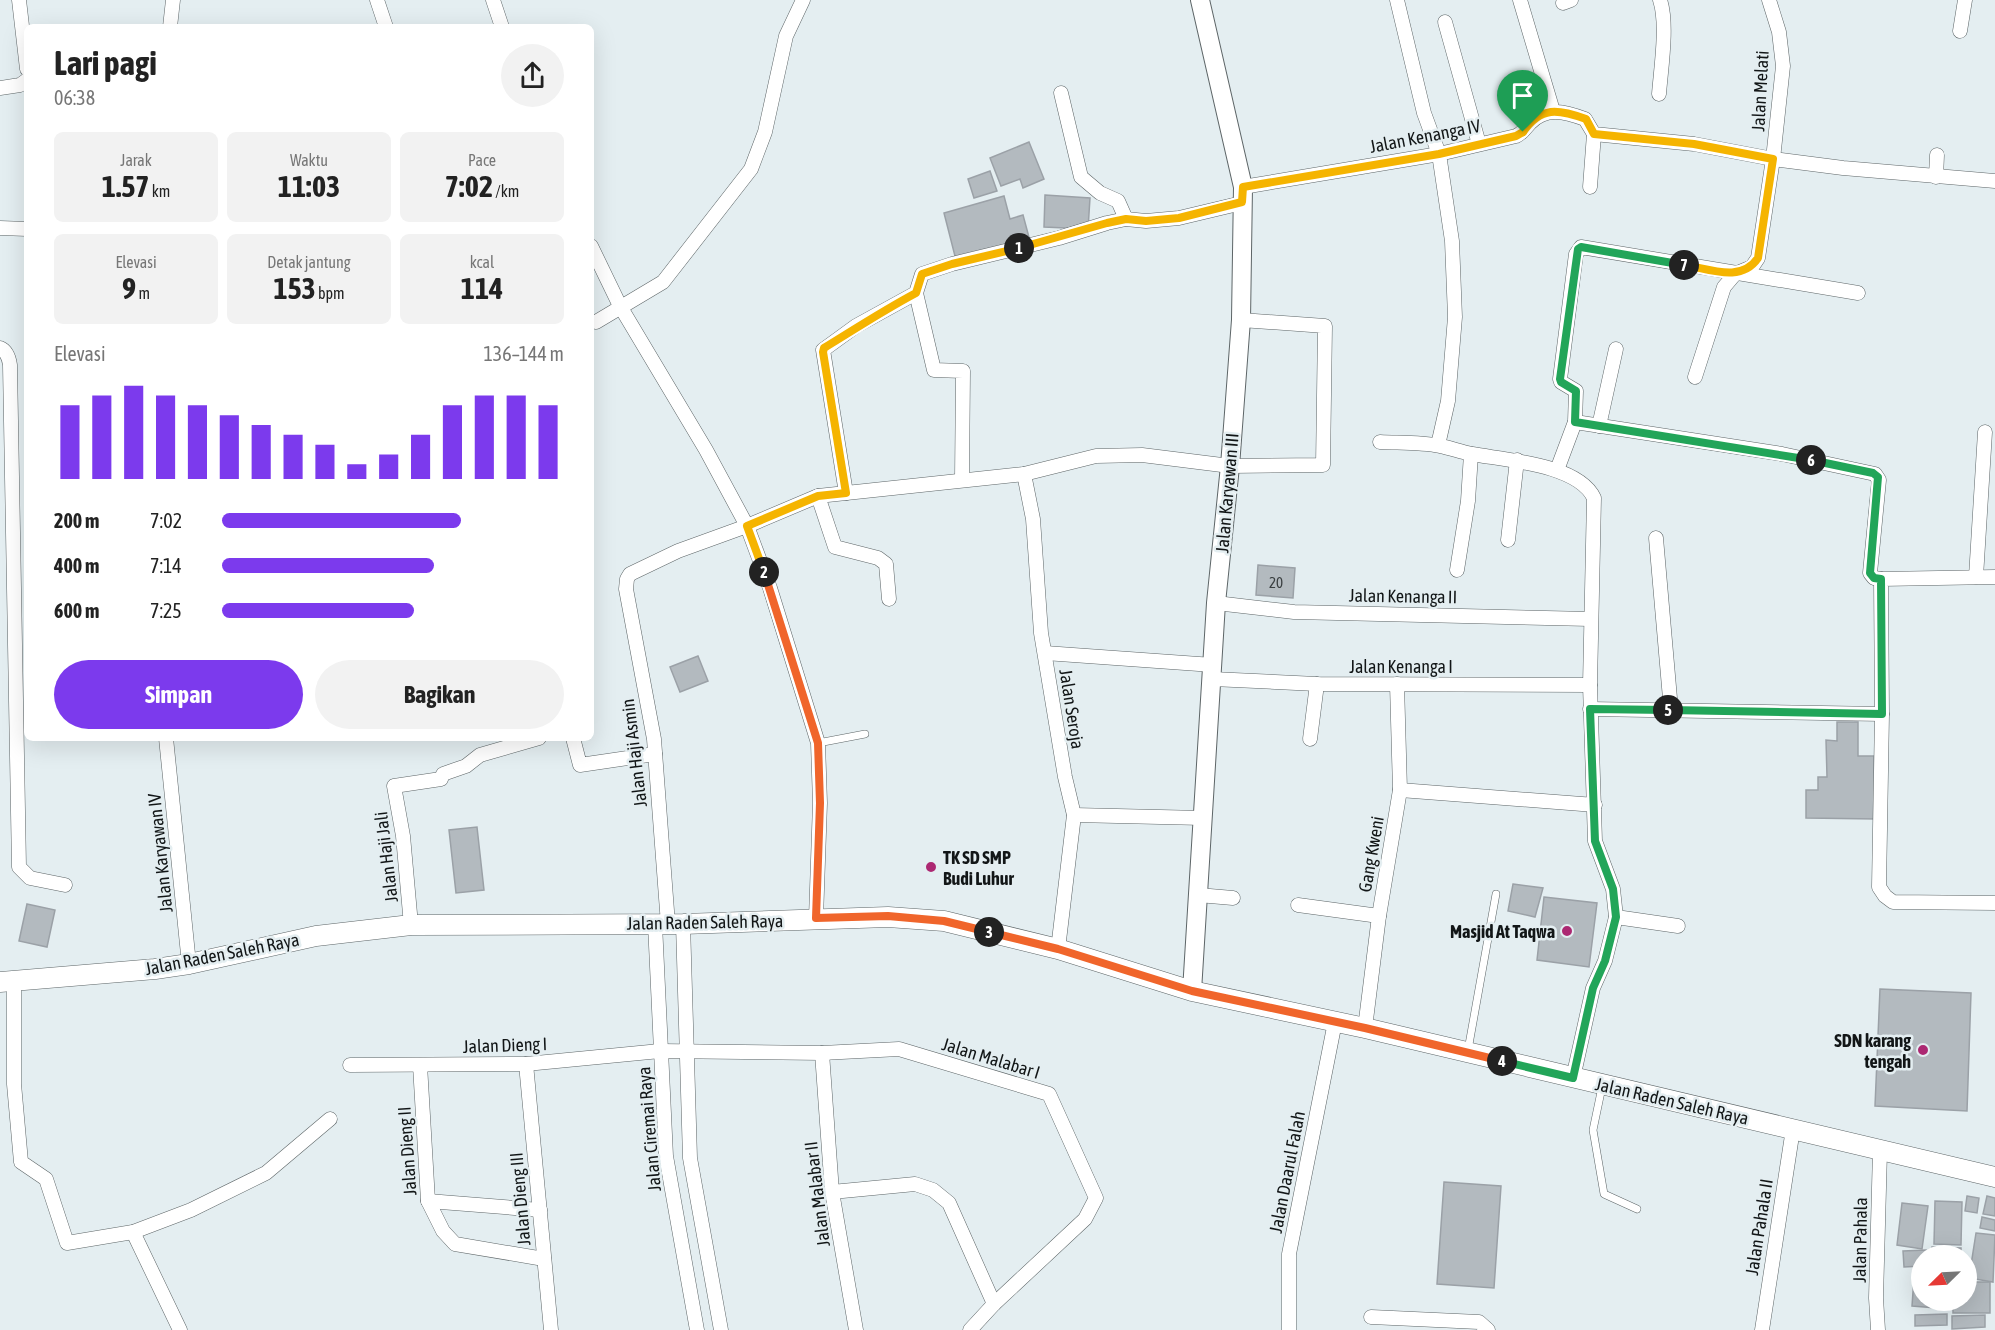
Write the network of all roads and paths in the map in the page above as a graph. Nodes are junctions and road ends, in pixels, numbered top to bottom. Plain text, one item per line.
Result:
1 (19, 0) edge
2 (173, 0) edge
3 (377, 0) edge
4 (494, 0) edge
5 (803, 0) edge
6 (1200, 0) edge
7 (1397, 0) edge
8 (1520, 0) edge
9 (1660, 0) edge
10 (1769, 0) edge
11 (1965, 0) edge
12 (1445, 22) dead end
13 (170, 24) edge
14 (385, 24) edge
15 (501, 24) edge
16 (1960, 31) dead end
17 (24, 43) edge
18 (24, 82) edge
19 (0, 88) edge
20 (1061, 93) dead end
21 (1659, 94) dead end
22 (1553, 111) junction
23 (1594, 134) junction
24 (1479, 144) junction
25 (1439, 154) junction
26 (1936, 155) dead end
27 (1773, 159) junction
28 (1936, 177) junction
29 (1995, 181) edge
30 (1590, 187) dead end
31 (1242, 195) junction
32 (1126, 219) junction
33 (0, 228) edge
34 (24, 229) edge
35 (594, 252) edge
36 (1735, 274) junction
37 (916, 293) junction
38 (1858, 293) dead end
39 (620, 306) junction
40 (1241, 320) junction
41 (596, 322) dead end
42 (0, 348) edge
43 (1616, 349) dead end
44 (1695, 377) dead end
45 (1575, 422) junction
46 (1599, 426) junction
47 (1985, 432) dead end
48 (1380, 442) dead end
49 (1438, 445) junction
50 (1471, 454) junction
51 (1517, 460) junction
52 (1230, 466) junction
53 (1557, 470) junction
54 (1024, 474) junction
55 (962, 480) junction
56 (846, 493) junction
57 (818, 496) junction
58 (747, 526) junction
59 (7, 536) edge
60 (1656, 538) dead end
61 (1508, 540) dead end
62 (1457, 570) dead end
63 (1976, 577) junction
64 (1995, 577) edge
65 (1881, 579) junction
66 (889, 599) dead end
67 (1216, 603) junction
68 (1590, 619) junction
69 (1045, 653) junction
70 (1212, 672) junction
71 (1317, 684) junction
72 (1397, 684) junction
73 (1590, 685) junction
74 (1590, 709) junction
75 (1671, 710) junction
76 (1882, 714) junction
77 (864, 734) dead end
78 (1310, 739) dead end
79 (166, 741) edge
80 (529, 741) edge
81 (574, 741) edge
82 (818, 743) junction
83 (655, 754) junction
84 (1400, 790) junction
85 (1595, 805) junction
86 (1074, 815) junction
87 (1203, 818) junction
88 (65, 885) dead end
89 (1496, 894) dead end
90 (1198, 895) junction
91 (1233, 898) dead end
92 (1995, 903) edge
93 (1298, 905) dead end
94 (1379, 916) junction
95 (1616, 917) junction
96 (816, 918) junction
97 (669, 924) junction
98 (411, 925) junction
99 (1678, 926) dead end
100 (1058, 949) junction
101 (189, 964) junction
102 (7, 982) edge
103 (1192, 991) junction
104 (1335, 1022) junction
105 (1365, 1028) junction
106 (660, 1051) junction
107 (687, 1051) junction
108 (822, 1053) junction
109 (1468, 1053) junction
110 (526, 1064) junction
111 (350, 1065) dead end
112 (420, 1065) junction
113 (1573, 1078) junction
114 (1602, 1085) junction
115 (330, 1119) dead end
116 (1793, 1129) junction
117 (1880, 1151) junction
118 (1995, 1178) edge
119 (832, 1192) junction
120 (696, 1193) junction
121 (672, 1194) junction
122 (428, 1201) junction
123 (1637, 1209) dead end
124 (540, 1210) junction
125 (133, 1232) junction
126 (544, 1259) junction
127 (994, 1304) junction
128 (1371, 1317) dead end
129 (180, 1330) edge
130 (551, 1330) edge
131 (697, 1330) edge
132 (721, 1330) edge
133 (856, 1330) edge
134 (970, 1330) edge
135 (1289, 1330) edge
136 (1488, 1330) edge
137 (1762, 1330) edge
138 (1878, 1330) edge

1 - 17 street
2 - 13 street
3 - 14 street
4 - 15 street
5 - 39 street
6 - 31 street, Jalan Karyawan III
7 - 25 street
8 - 22 street
9 - 21 street
10 - 27 street, Jalan Melati
11 - 16 street
12 - 24 street
18 - 19 street
20 - 32 street
22 - 23 street
22 - 24 street, Jalan Kenanga IV
23 - 27 street
23 - 30 street
24 - 25 street, Jalan Kenanga IV
25 - 31 street, Jalan Kenanga IV
25 - 49 street
26 - 28 street
27 - 28 street
27 - 36 street, Jalan Melati
28 - 29 street
31 - 32 street, Jalan Kenanga IV
31 - 40 street, Jalan Karyawan III
32 - 37 street, Jalan Kenanga IV
33 - 34 street
35 - 39 street
36 - 38 street
36 - 44 street, Jalan Melati
36 - 45 street
37 - 55 street
37 - 56 street
39 - 41 street
39 - 58 street
40 - 52 street, Jalan Karyawan III
40 - 52 street
42 - 59 street
43 - 46 street
45 - 46 street
45 - 53 street
46 - 65 street
47 - 63 street
48 - 49 street
49 - 50 street
50 - 51 street
50 - 62 street
51 - 53 street
51 - 61 street
52 - 54 street
52 - 67 street, Jalan Karyawan III
53 - 68 street
54 - 55 street
54 - 69 street, Jalan Seroja
55 - 56 street
56 - 57 street
57 - 58 street
57 - 66 street
58 - 82 street
58 - 83 street, Jalan Haji Asmin
59 - 88 street
60 - 75 street
63 - 64 street
63 - 65 street
65 - 76 street
67 - 68 street, Jalan Kenanga II
67 - 70 street, Jalan Karyawan III
68 - 73 street
69 - 70 street, Jalan Kenanga I
69 - 86 street, Jalan Seroja
70 - 71 street, Jalan Kenanga I
70 - 87 street, Jalan Karyawan III
71 - 72 street, Jalan Kenanga I
71 - 78 street
72 - 73 street, Jalan Kenanga I
72 - 84 street, Gang Kweni
73 - 74 street
74 - 75 street
74 - 85 street
75 - 76 street
76 - 92 street
77 - 82 lane
79 - 101 street, Jalan Karyawan IV
80 - 98 street, Jalan Haji Jali
81 - 83 street
82 - 96 street
83 - 97 street, Jalan Haji Asmin
84 - 85 street
84 - 94 street, Gang Kweni
85 - 95 street
86 - 87 street
86 - 100 street, Jalan Seroja
87 - 90 street, Jalan Karyawan III
89 - 109 lane
90 - 91 street
90 - 103 street, Jalan Karyawan III
93 - 94 street
94 - 105 street, Gang Kweni
95 - 99 street
95 - 113 street
96 - 97 main road, Jalan Raden Saleh Raya
96 - 100 main road, Jalan Raden Saleh Raya
97 - 98 main road, Jalan Raden Saleh Raya
97 - 106 street, Jalan Ciremai Raya
97 - 107 street
98 - 101 main road, Jalan Raden Saleh Raya
100 - 103 main road, Jalan Raden Saleh Raya
101 - 102 main road, Jalan Raden Saleh Raya
102 - 125 street
103 - 104 main road, Jalan Raden Saleh Raya
104 - 105 main road, Jalan Raden Saleh Raya
104 - 135 street, Jalan Daarul Falah
105 - 109 main road, Jalan Raden Saleh Raya
106 - 107 street, Jalan Malabar I
106 - 110 street, Jalan Dieng I
106 - 121 street, Jalan Ciremai Raya
107 - 108 street, Jalan Malabar I
107 - 120 street
108 - 119 street, Jalan Malabar II
108 - 127 street, Jalan Malabar I
109 - 113 main road, Jalan Raden Saleh Raya
110 - 112 street, Jalan Dieng I
110 - 124 street, Jalan Dieng III
111 - 112 street, Jalan Dieng I
112 - 122 street, Jalan Dieng II
113 - 114 main road, Jalan Raden Saleh Raya
114 - 116 main road, Jalan Raden Saleh Raya
114 - 123 lane
115 - 125 street
116 - 117 main road, Jalan Raden Saleh Raya
116 - 137 street, Jalan Pahala II
117 - 118 main road, Jalan Raden Saleh Raya
117 - 138 street, Jalan Pahala
119 - 127 street
119 - 133 street, Jalan Malabar II
120 - 121 street
120 - 132 street
121 - 131 street, Jalan Ciremai Raya
122 - 124 street
122 - 126 street, Jalan Dieng II
124 - 126 street, Jalan Dieng III
125 - 129 street
126 - 130 street, Jalan Dieng III
127 - 134 street, Jalan Malabar I
128 - 136 street

